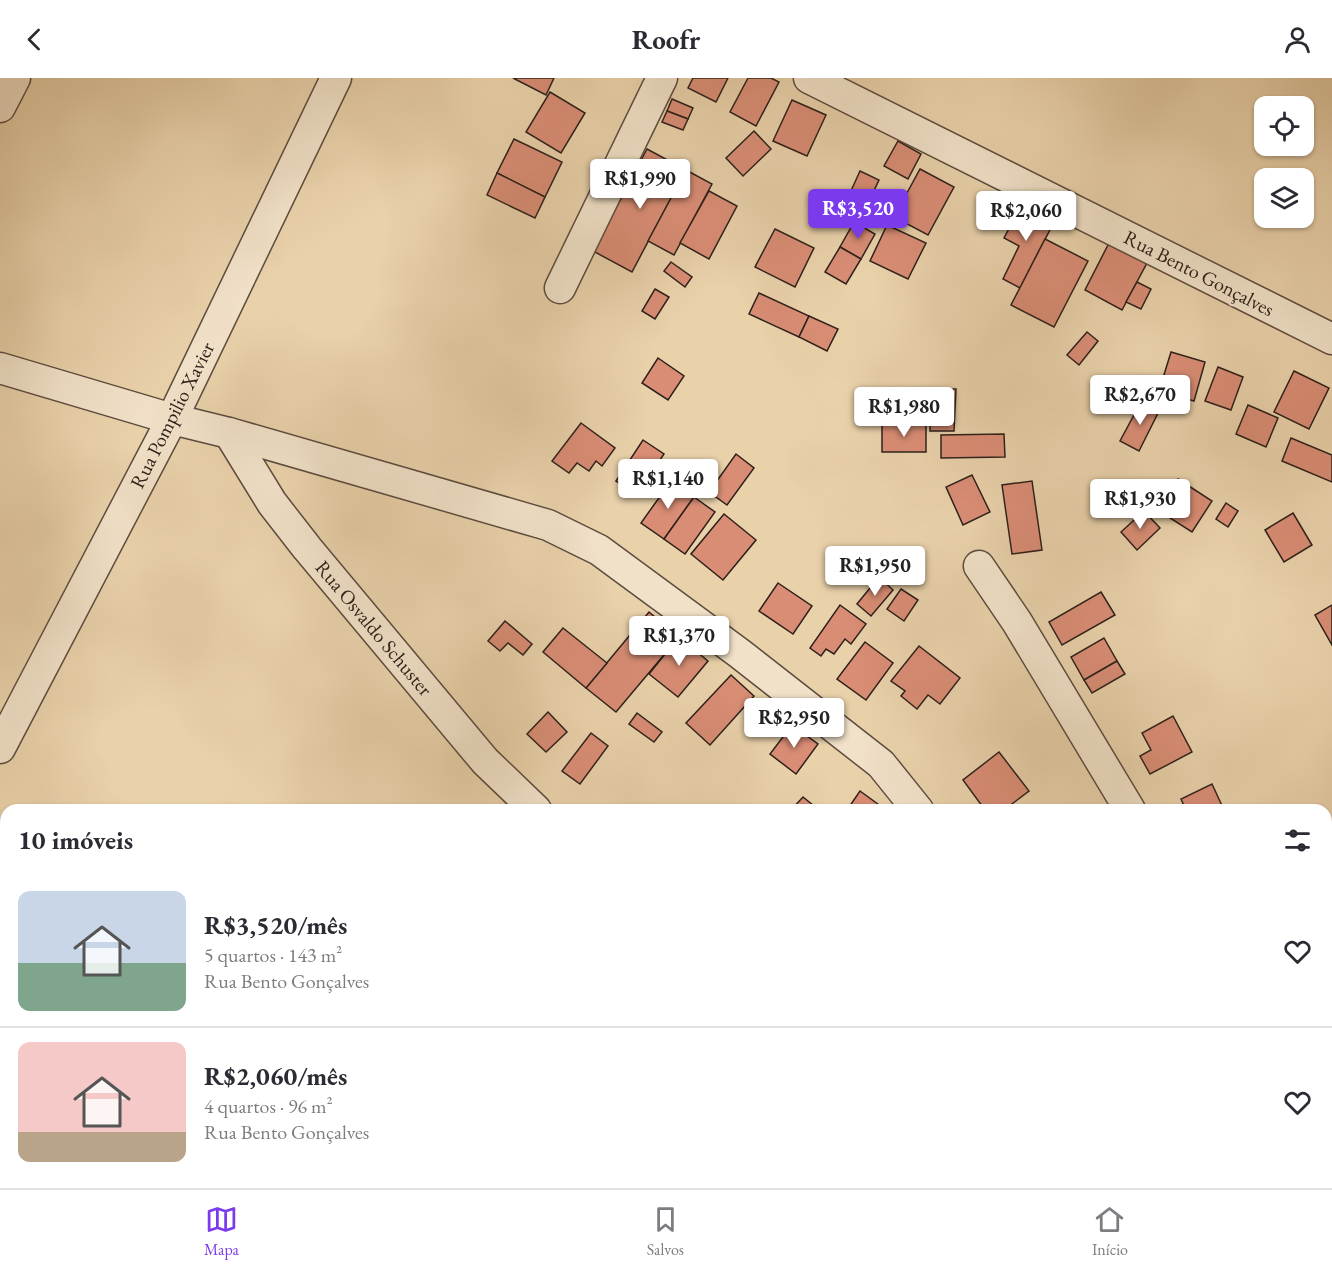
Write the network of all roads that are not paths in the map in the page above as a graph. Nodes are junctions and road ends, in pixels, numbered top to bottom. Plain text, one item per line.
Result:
1 (15, 78) edge
2 (336, 78) edge
3 (662, 78) edge
4 (809, 78) edge
5 (0, 107) edge
6 (561, 288) dead end
7 (1332, 339) edge
8 (0, 368) edge
9 (172, 419) junction
10 (229, 433) junction
11 (979, 566) dead end
12 (0, 748) edge
13 (530, 804) edge
14 (913, 804) edge
15 (1126, 804) edge

1 - 5 street
2 - 9 street, Rua Pompilio Xavier
3 - 6 street
4 - 7 street, Rua Bento Gonçalves
8 - 9 street
9 - 10 street
9 - 12 street, Rua Pompilio Xavier
10 - 13 street, Rua Osvaldo Schuster
10 - 14 street
11 - 15 street

